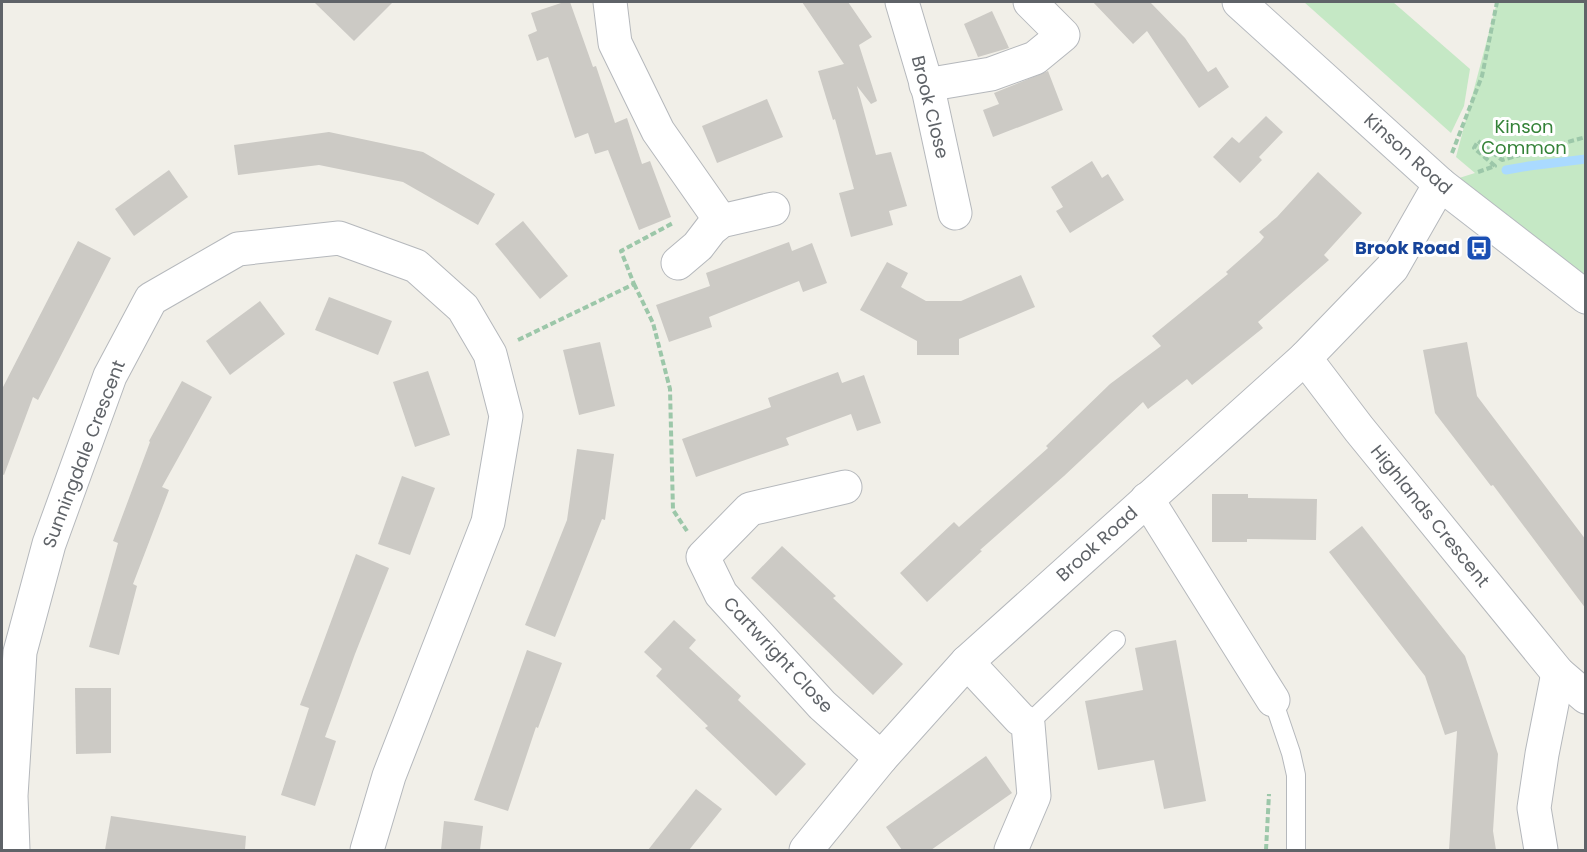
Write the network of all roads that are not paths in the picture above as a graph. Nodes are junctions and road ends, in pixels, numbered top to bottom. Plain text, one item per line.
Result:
1 (610, 2) edge
2 (902, 2) edge
3 (1030, 2) edge
4 (1239, 2) edge
5 (926, 85) junction
6 (1440, 184) junction
7 (773, 209) dead end
8 (714, 212) junction
9 (955, 213) dead end
10 (678, 263) dead end
11 (1586, 297) edge
12 (1305, 358) junction
13 (845, 488) dead end
14 (1147, 499) junction
15 (1116, 640) dead end
16 (967, 662) junction
17 (1558, 673) junction
18 (1586, 697) edge
19 (1273, 700) joint
20 (1028, 724) junction
21 (880, 758) junction
22 (13, 850) edge
23 (368, 850) edge
24 (806, 850) edge
25 (1011, 850) edge
26 (1296, 850) edge
27 (1541, 850) edge

1 - 8 street
2 - 5 street, Brook Close
3 - 5 street
4 - 6 street, Kinson Road
5 - 9 street, Brook Close
6 - 11 street, Kinson Road
6 - 12 street, Brook Road
7 - 8 street
8 - 10 street
12 - 14 street, Brook Road
12 - 17 street, Highlands Crescent
13 - 21 street, Cartwright Close
14 - 16 street, Brook Road
14 - 19 street
15 - 20 lane
16 - 20 street
16 - 21 street, Brook Road
17 - 18 street, Highlands Crescent
17 - 27 street
19 - 26 lane
20 - 25 street
21 - 24 street, Brook Road
22 - 23 street, Sunningdale Crescent

